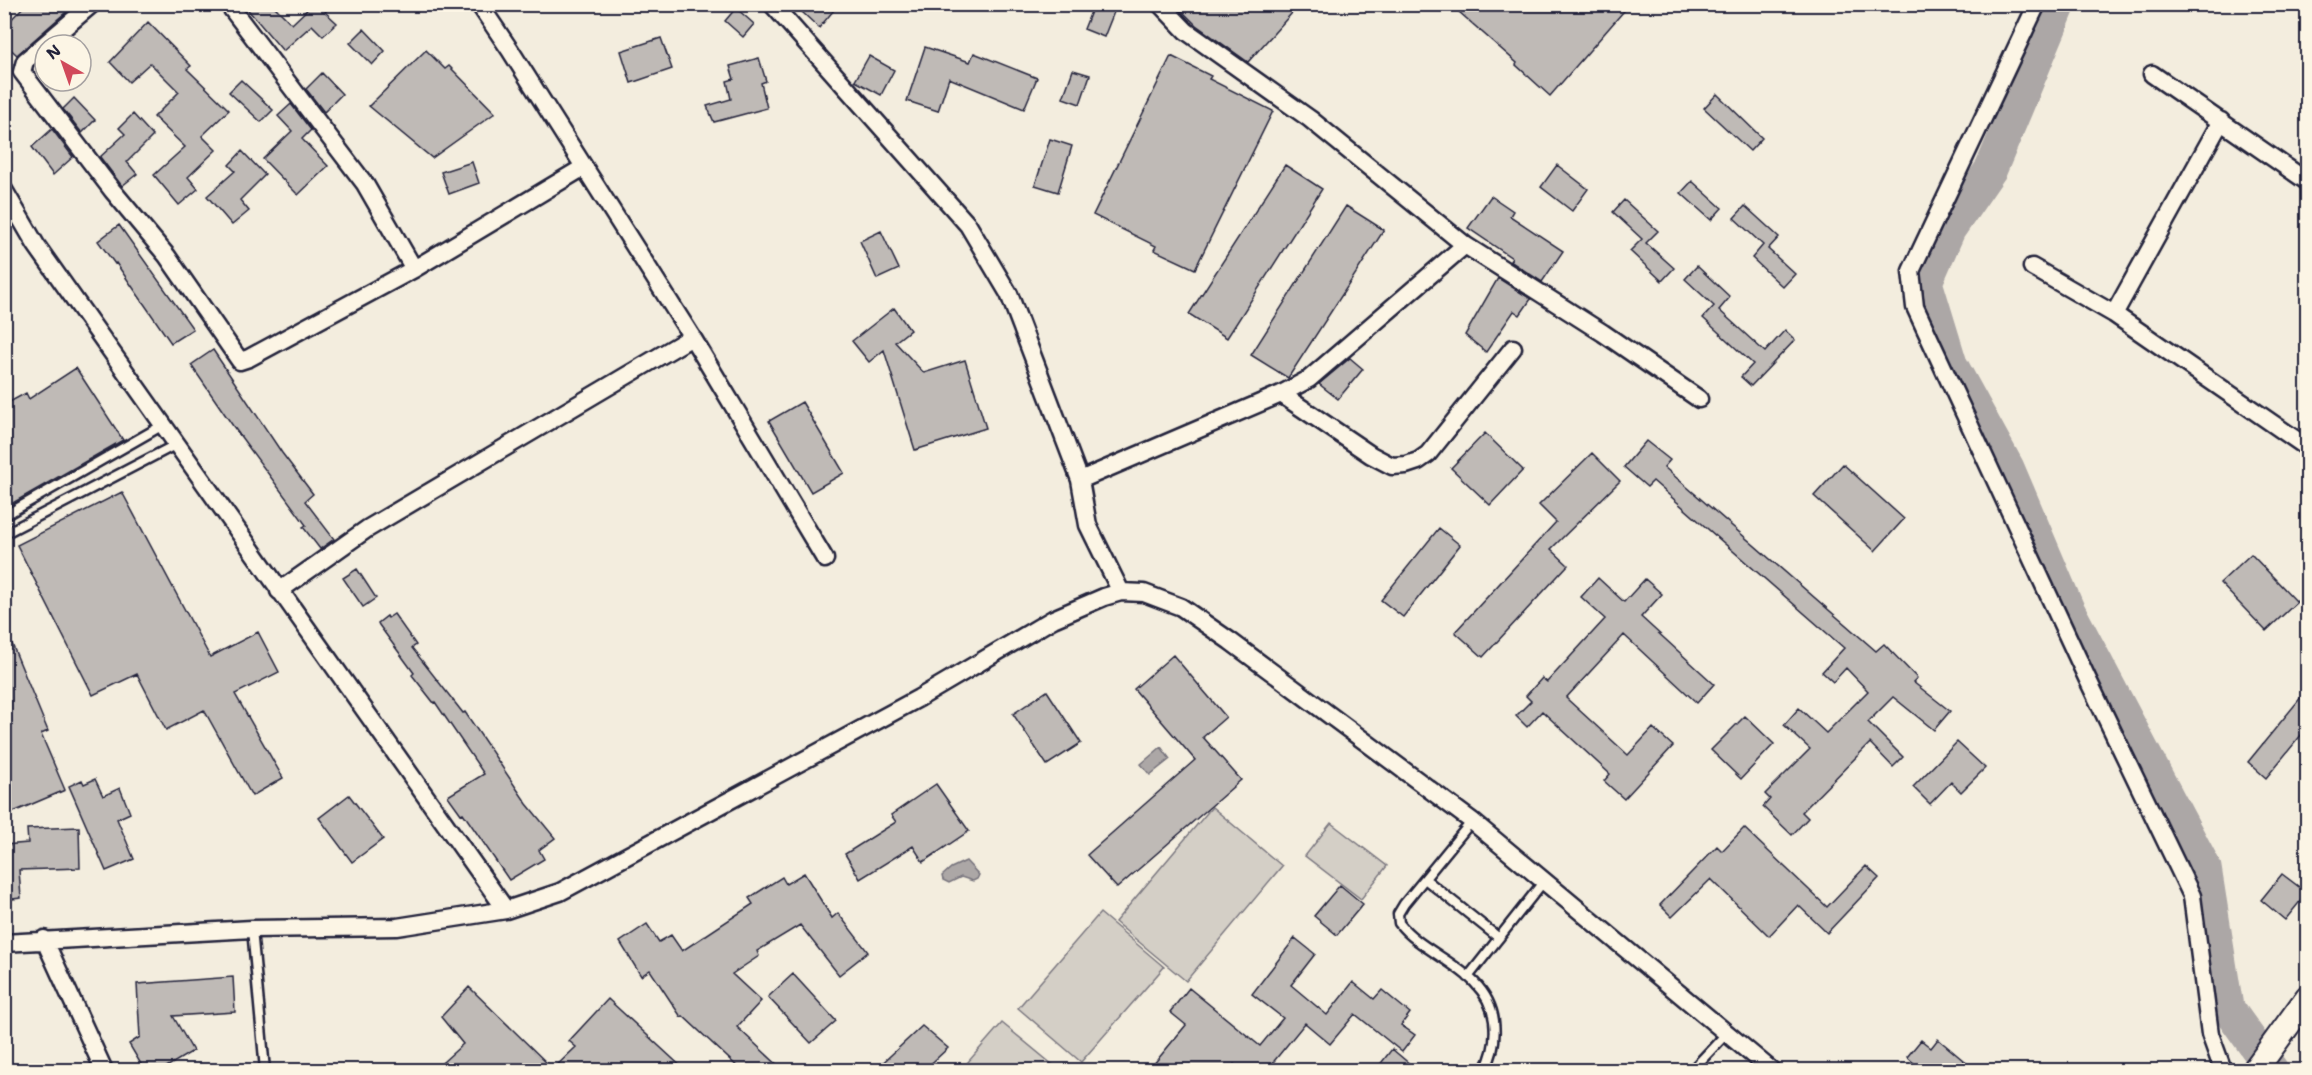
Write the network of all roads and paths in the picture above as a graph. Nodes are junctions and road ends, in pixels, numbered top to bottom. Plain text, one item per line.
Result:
1 (92, 4) edge
2 (228, 4) edge
3 (478, 4) edge
4 (1160, 4) edge
5 (2037, 4) edge
6 (776, 6) edge
7 (2152, 74) dead end
8 (2221, 121) junction
9 (584, 167) junction
10 (2307, 182) edge
11 (4, 189) edge
12 (1464, 245) junction
13 (2032, 267) dead end
14 (414, 269) junction
15 (2114, 314) junction
16 (692, 337) junction
17 (1513, 348) dead end
18 (1281, 394) junction
19 (1699, 399) dead end
20 (163, 425) junction
21 (175, 445) junction
22 (2307, 447) edge
23 (1080, 480) junction
24 (4, 516) edge
25 (4, 534) edge
26 (825, 559) dead end
27 (279, 591) junction
28 (1121, 592) junction
29 (1472, 821) junction
30 (1425, 879) junction
31 (1544, 880) junction
32 (506, 910) junction
33 (252, 929) junction
34 (1499, 938) junction
35 (44, 939) junction
36 (4, 943) edge
37 (1468, 977) junction
38 (2304, 1002) edge
39 (1727, 1033) junction
40 (2255, 1070) edge
41 (104, 1071) edge
42 (265, 1071) edge
43 (1485, 1071) edge
44 (1692, 1071) edge
45 (1771, 1071) edge
46 (2223, 1071) edge

1 - 14 street
2 - 14 street
3 - 9 street
4 - 12 street
5 - 46 street
6 - 23 street
7 - 8 street
8 - 10 street
8 - 15 street
9 - 14 street
9 - 16 street
11 - 20 street
12 - 18 street
12 - 19 street
13 - 15 street
15 - 22 street
16 - 26 street
16 - 27 street
17 - 18 street
18 - 23 street
20 - 21 street
20 - 24 lane
21 - 25 lane
21 - 27 street
23 - 28 street
27 - 32 street
28 - 29 street
28 - 32 street
29 - 30 lane
29 - 31 street
30 - 34 lane
30 - 37 lane
31 - 34 lane
31 - 39 street
32 - 33 street
33 - 35 street
33 - 42 lane
34 - 37 lane
35 - 36 street
35 - 41 street
37 - 43 lane
38 - 40 street
39 - 44 lane
39 - 45 street

